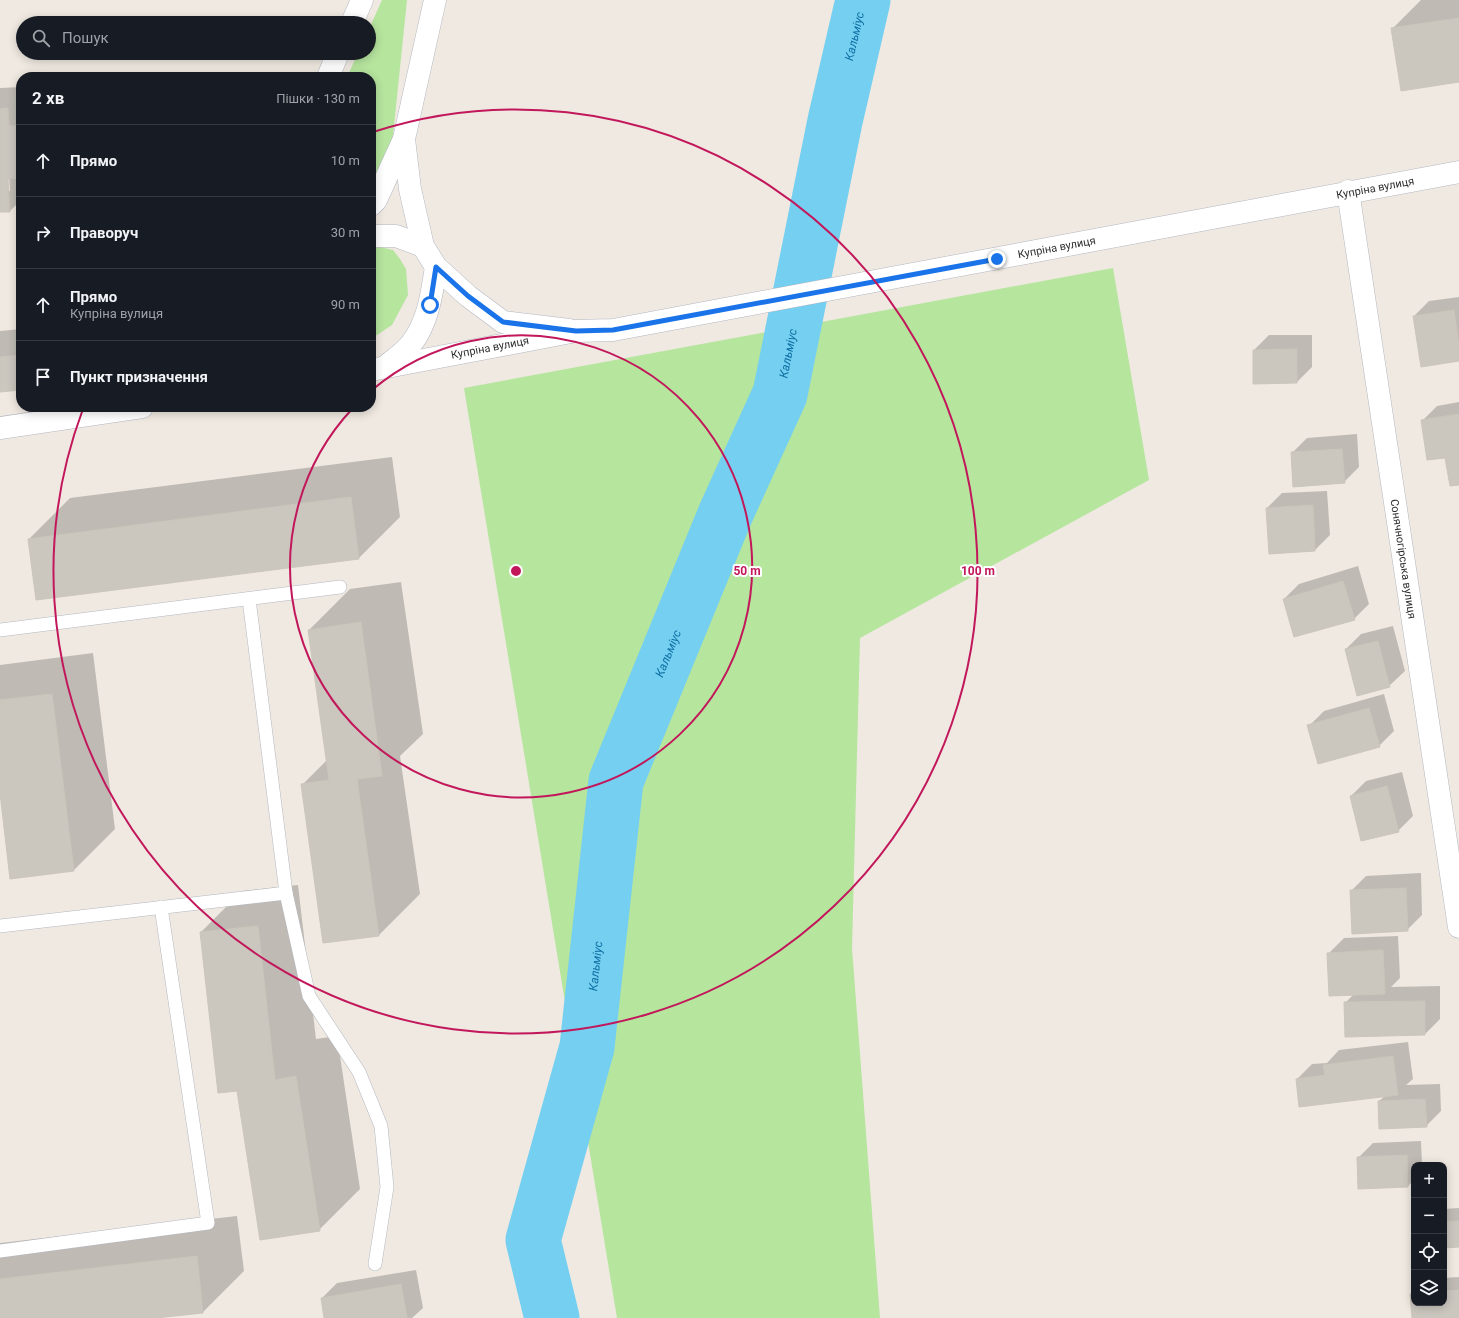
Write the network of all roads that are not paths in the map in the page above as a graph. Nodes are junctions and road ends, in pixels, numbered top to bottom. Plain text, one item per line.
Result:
1 (362, 0) edge
2 (435, 0) edge
3 (355, 16) edge
4 (335, 60) edge
5 (330, 72) edge
6 (404, 139) junction
7 (1459, 172) edge
8 (1348, 191) junction
9 (376, 200) edge
10 (376, 236) edge
11 (423, 246) junction
12 (436, 267) junction
13 (576, 331) junction
14 (378, 369) edge
15 (105, 412) edge
16 (0, 428) edge
17 (340, 587) dead end
18 (249, 599) junction
19 (0, 630) edge
20 (286, 893) junction
21 (161, 907) junction
22 (0, 926) edge
23 (1459, 927) edge
24 (0, 1251) edge
25 (375, 1264) dead end

1 - 3 street
2 - 6 street
4 - 5 street
6 - 9 street
6 - 11 street
7 - 8 street, Купріна вулиця
8 - 13 street, Купріна вулиця
8 - 23 street, Сонячногірська вулиця
10 - 11 street
11 - 12 street
12 - 13 street
12 - 14 street
13 - 14 street, Купріна вулиця
15 - 16 street
17 - 18 lane
18 - 19 lane
18 - 20 lane
20 - 21 lane
20 - 25 lane
21 - 22 lane
21 - 24 lane

